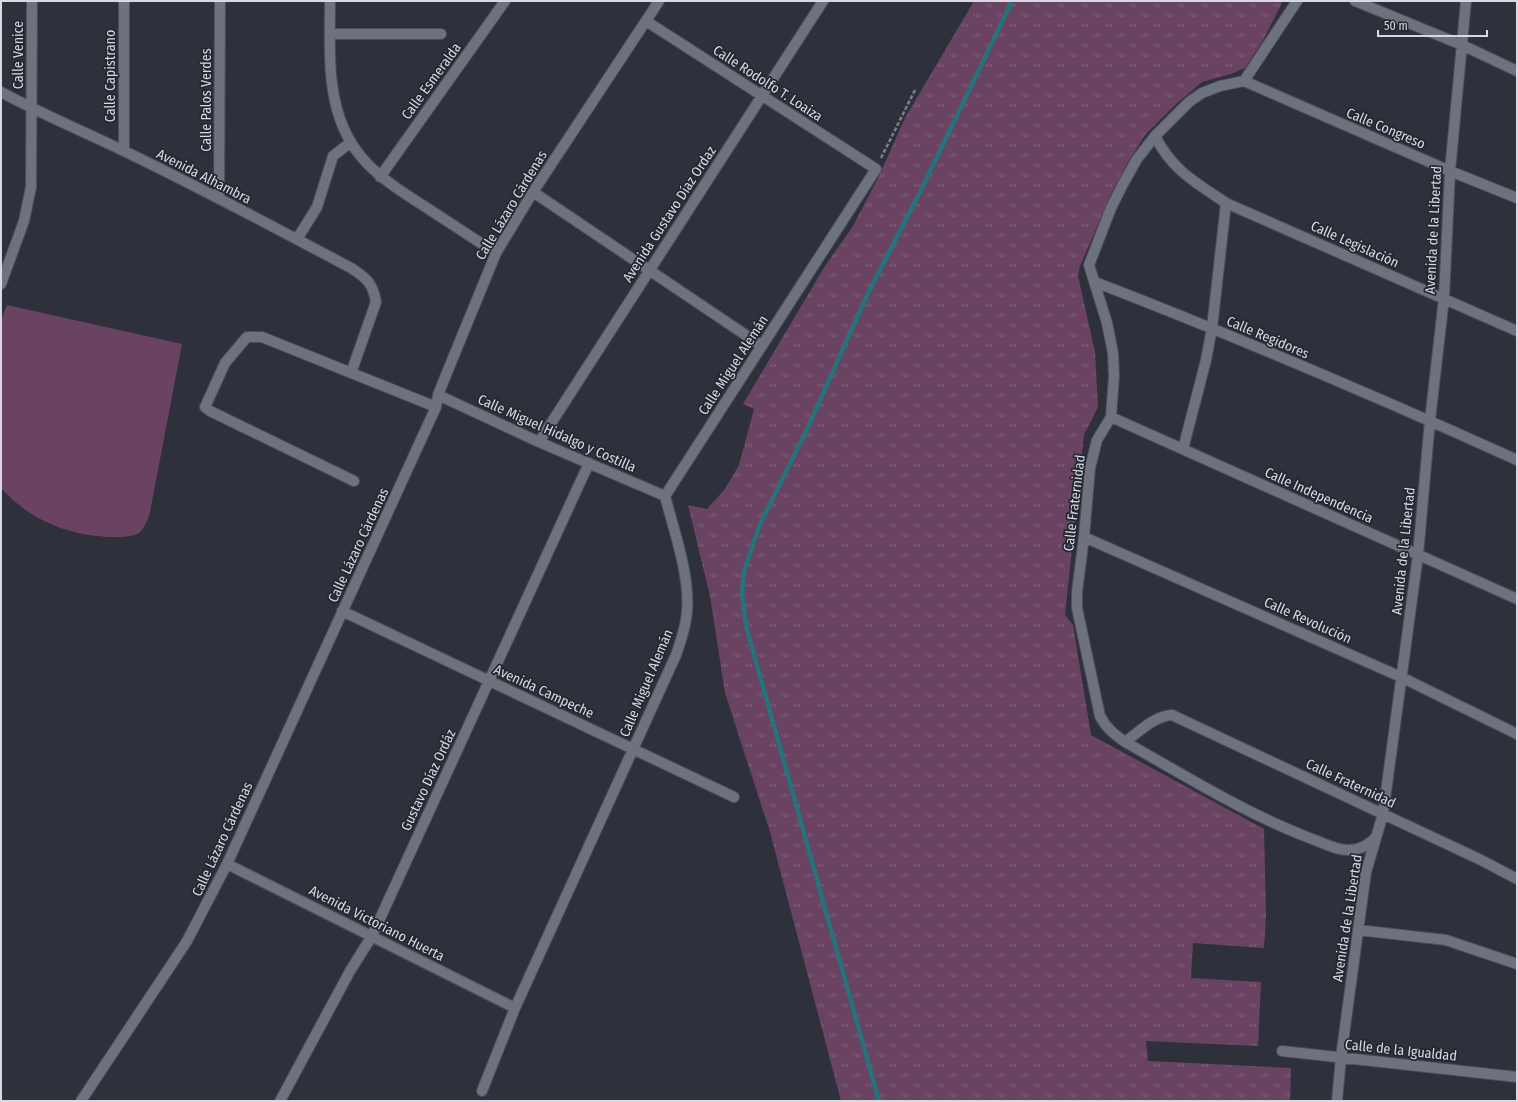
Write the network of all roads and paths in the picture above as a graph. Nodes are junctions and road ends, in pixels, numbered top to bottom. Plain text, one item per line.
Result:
1 (32, 1) edge
2 (124, 1) edge
3 (220, 1) edge
4 (330, 1) edge
5 (506, 1) edge
6 (659, 1) edge
7 (823, 1) edge
8 (1297, 1) edge
9 (1356, 1) edge
10 (1466, 1) edge
11 (646, 21) junction
12 (330, 34) junction
13 (441, 34) dead end
14 (1462, 45) junction
15 (1517, 71) edge
16 (1244, 81) junction
17 (916, 88) dead end
18 (1, 92) edge
19 (762, 96) junction
20 (31, 108) junction
21 (1154, 136) junction
22 (350, 142) junction
23 (124, 151) junction
24 (876, 169) junction
25 (1450, 171) junction
26 (380, 177) junction
27 (533, 192) junction
28 (219, 198) junction
29 (1517, 198) edge
30 (1226, 203) junction
31 (297, 239) junction
32 (496, 253) junction
33 (650, 270) junction
34 (1095, 282) junction
35 (1, 284) edge
36 (1444, 298) junction
37 (1212, 328) junction
38 (1517, 331) edge
39 (762, 346) junction
40 (351, 373) junction
41 (438, 395) junction
42 (436, 407) junction
43 (1111, 417) junction
44 (1430, 420) junction
45 (539, 442) junction
46 (1183, 449) junction
47 (1517, 460) edge
48 (589, 464) junction
49 (354, 481) dead end
50 (665, 496) junction
51 (1084, 537) junction
52 (1418, 556) junction
53 (1517, 599) edge
54 (342, 612) junction
55 (1401, 677) junction
56 (489, 681) junction
57 (1517, 734) edge
58 (1125, 742) junction
59 (634, 749) junction
60 (734, 797) dead end
61 (1383, 814) junction
62 (1376, 837) junction
63 (227, 864) junction
64 (1517, 879) edge
65 (1358, 930) junction
66 (372, 936) junction
67 (1517, 964) edge
68 (515, 1008) junction
69 (1282, 1051) dead end
70 (1341, 1057) junction
71 (1517, 1077) edge
72 (482, 1091) dead end
73 (81, 1101) edge
74 (280, 1101) edge
75 (1337, 1101) edge

1 - 20 street, Calle Venice
2 - 23 street, Calle Capistrano
3 - 28 street, Calle Palos Verdes
4 - 12 street
5 - 26 street, Calle Esmeralda
6 - 11 street, Calle Lázaro Cárdenas
7 - 19 street, Avenida Gustavo Díaz Ordaz
8 - 16 street
9 - 14 street
10 - 14 street, Avenida de la Libertad
11 - 19 street, Calle Rodolfo T. Loaiza
11 - 27 street, Calle Lázaro Cárdenas
12 - 13 street
12 - 22 street
14 - 15 street
14 - 25 street, Avenida de la Libertad
16 - 21 street, Calle Fraternidad
16 - 25 street, Calle Congreso
17 - 24 path
18 - 20 street, Avenida Alhambra
19 - 24 street, Calle Rodolfo T. Loaiza
19 - 33 street, Avenida Gustavo Díaz Ordaz
20 - 23 street, Avenida Alhambra
20 - 35 street, Calle Venice
21 - 30 street, Calle Legislación
21 - 34 street, Calle Fraternidad
22 - 26 street
22 - 31 street
23 - 28 street, Avenida Alhambra
24 - 39 street, Calle Miguel Alemán
25 - 29 street, Calle Congreso
25 - 36 street, Avenida de la Libertad
26 - 32 street
27 - 32 street, Calle Lázaro Cárdenas
27 - 33 street
28 - 31 street, Avenida Alhambra
30 - 36 street, Calle Legislación
30 - 37 street
31 - 40 street, Avenida Alhambra
32 - 41 street, Calle Lázaro Cárdenas
33 - 39 street
33 - 45 street, Avenida Gustavo Díaz Ordaz
34 - 37 street, Calle Regidores
34 - 43 street, Calle Fraternidad
36 - 38 street, Calle Legislación
36 - 44 street, Avenida de la Libertad
37 - 44 street, Calle Regidores
37 - 46 street
39 - 50 street, Calle Miguel Alemán
40 - 42 street
40 - 49 street
41 - 42 street, Calle Lázaro Cárdenas
41 - 45 street, Calle Miguel Hidalgo y Costilla
42 - 54 street, Calle Lázaro Cárdenas
43 - 46 street, Calle Independencia
43 - 51 street, Calle Fraternidad
44 - 47 street, Calle Regidores
44 - 52 street, Avenida de la Libertad
45 - 48 street, Calle Miguel Hidalgo y Costilla
46 - 52 street, Calle Independencia
48 - 50 street, Calle Miguel Hidalgo y Costilla
48 - 56 street, Gustavo Díaz Ordáz
50 - 59 street, Calle Miguel Alemán
51 - 55 street, Calle Revolución
51 - 58 street, Calle Fraternidad
52 - 53 street, Calle Independencia
52 - 55 street, Avenida de la Libertad
54 - 56 street, Avenida Campeche
54 - 63 street, Calle Lázaro Cárdenas
55 - 57 street, Calle Revolución
55 - 61 street, Avenida de la Libertad
56 - 59 street, Avenida Campeche
56 - 66 street, Gustavo Díaz Ordáz
58 - 61 street, Calle Fraternidad
58 - 62 street, Calle Fraternidad
59 - 60 street, Avenida Campeche
59 - 68 street, Calle Miguel Alemán
61 - 62 street, Avenida de la Libertad
61 - 64 street, Calle Fraternidad
62 - 65 street, Avenida de la Libertad
63 - 66 street, Avenida Victoriano Huerta
63 - 73 street, Calle Lázaro Cárdenas
65 - 67 street
65 - 70 street, Avenida de la Libertad
66 - 68 street, Avenida Victoriano Huerta
66 - 74 street, Gustavo Díaz Ordáz
68 - 72 street, Calle Miguel Alemán
69 - 70 street, Calle de la Igualdad
70 - 71 street, Calle de la Igualdad
70 - 75 street, Avenida de la Libertad

